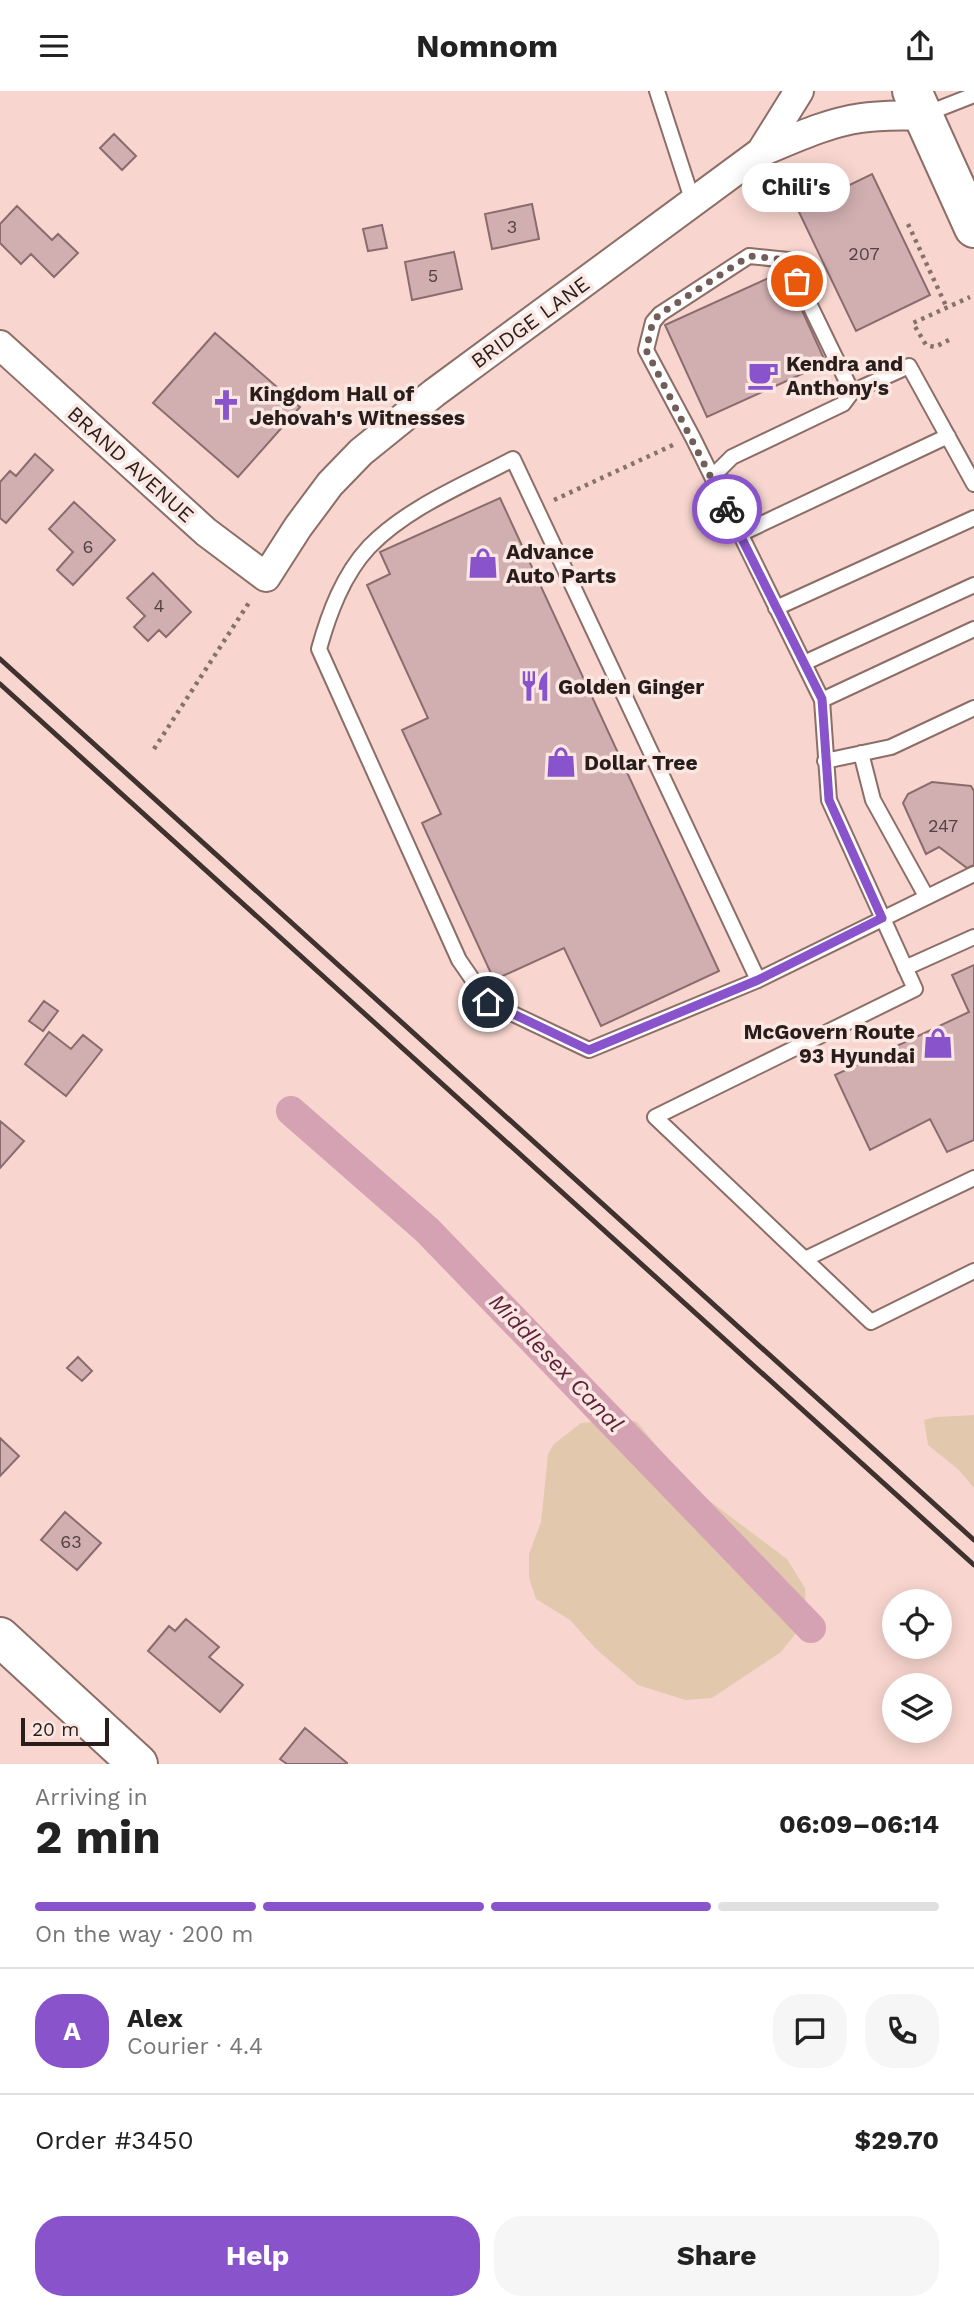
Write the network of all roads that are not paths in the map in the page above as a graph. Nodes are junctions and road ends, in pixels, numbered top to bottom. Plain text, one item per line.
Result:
1 (657, 91) edge
2 (799, 91) edge
3 (974, 95) edge
4 (917, 103) edge
5 (761, 152) junction
6 (693, 202) junction
7 (970, 208) edge
8 (0, 345) edge
9 (852, 392) junction
10 (948, 436) junction
11 (712, 477) junction
12 (974, 484) edge
13 (974, 518) edge
14 (740, 534) junction
15 (266, 577) joint
16 (974, 585) edge
17 (776, 608) junction
18 (974, 629) edge
19 (804, 663) junction
20 (822, 699) junction
21 (972, 713) edge
22 (861, 753) junction
23 (825, 761) junction
24 (974, 874) edge
25 (926, 896) junction
26 (882, 918) junction
27 (974, 937) edge
28 (905, 968) junction
29 (758, 980) junction
30 (974, 1178) edge
31 (805, 1259) junction
32 (974, 1271) edge
33 (0, 1637) edge
34 (138, 1764) edge

1 - 6 lane
2 - 5 street, BRIDGE LANE
3 - 4 lane
4 - 5 street, BRIDGE LANE
4 - 7 street
5 - 6 street, BRIDGE LANE
6 - 15 street, BRIDGE LANE
8 - 15 street, BRAND AVENUE
9 - 10 lane
9 - 11 lane
9 - 11 lane
10 - 12 lane
10 - 14 lane
11 - 14 lane
13 - 17 lane
14 - 17 lane
16 - 19 lane
17 - 19 lane
18 - 20 lane
19 - 20 lane
20 - 23 lane
21 - 22 lane
22 - 23 lane
22 - 25 lane
23 - 26 lane
24 - 25 lane
25 - 26 lane
26 - 28 lane
26 - 29 lane
27 - 28 lane
28 - 31 lane
29 - 29 lane
30 - 31 lane
31 - 32 lane
33 - 34 street

